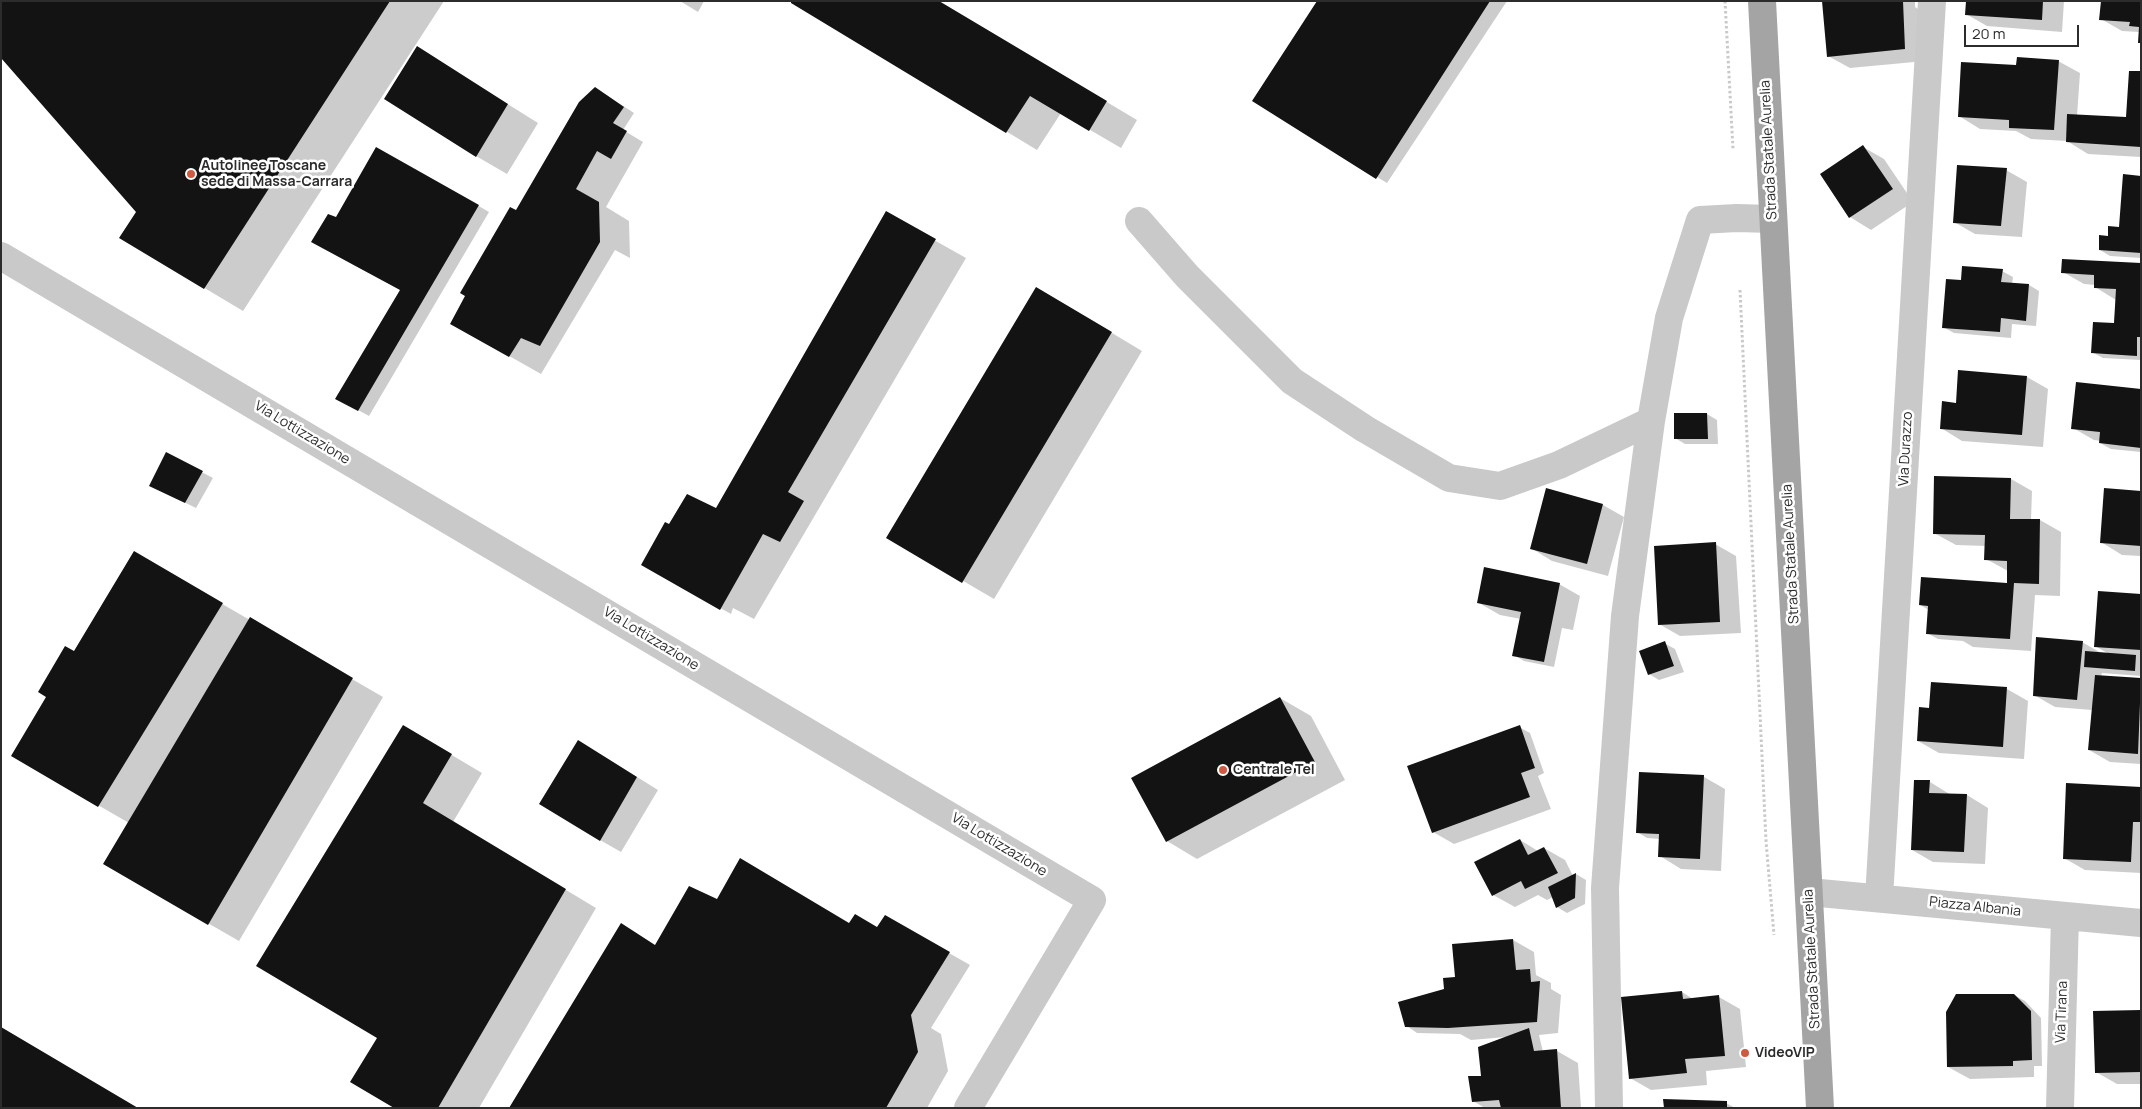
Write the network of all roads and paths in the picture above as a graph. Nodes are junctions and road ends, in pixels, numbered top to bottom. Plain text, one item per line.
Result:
1 (1725, 1) edge
2 (1762, 1) edge
3 (1932, 1) edge
4 (1734, 159) dead end
5 (1772, 219) junction
6 (1139, 221) dead end
7 (1, 256) edge
8 (1740, 287) dead end
9 (1651, 421) junction
10 (1809, 892) junction
11 (1879, 898) junction
12 (2065, 916) junction
13 (2141, 923) edge
14 (1774, 938) dead end
15 (968, 1108) edge
16 (1609, 1108) edge
17 (1820, 1108) edge
18 (2060, 1108) edge

1 - 4 path
2 - 5 main road, Strada Statale Aurelia
3 - 11 street, Via Durazzo
5 - 9 street
5 - 10 main road, Strada Statale Aurelia
6 - 9 street
7 - 15 street, Via Lottizzazione
8 - 14 path
9 - 16 street
10 - 11 street, Piazza Albania
10 - 17 main road, Strada Statale Aurelia
11 - 12 street, Piazza Albania
12 - 13 street, Piazza Albania
12 - 18 street, Via Tirana

